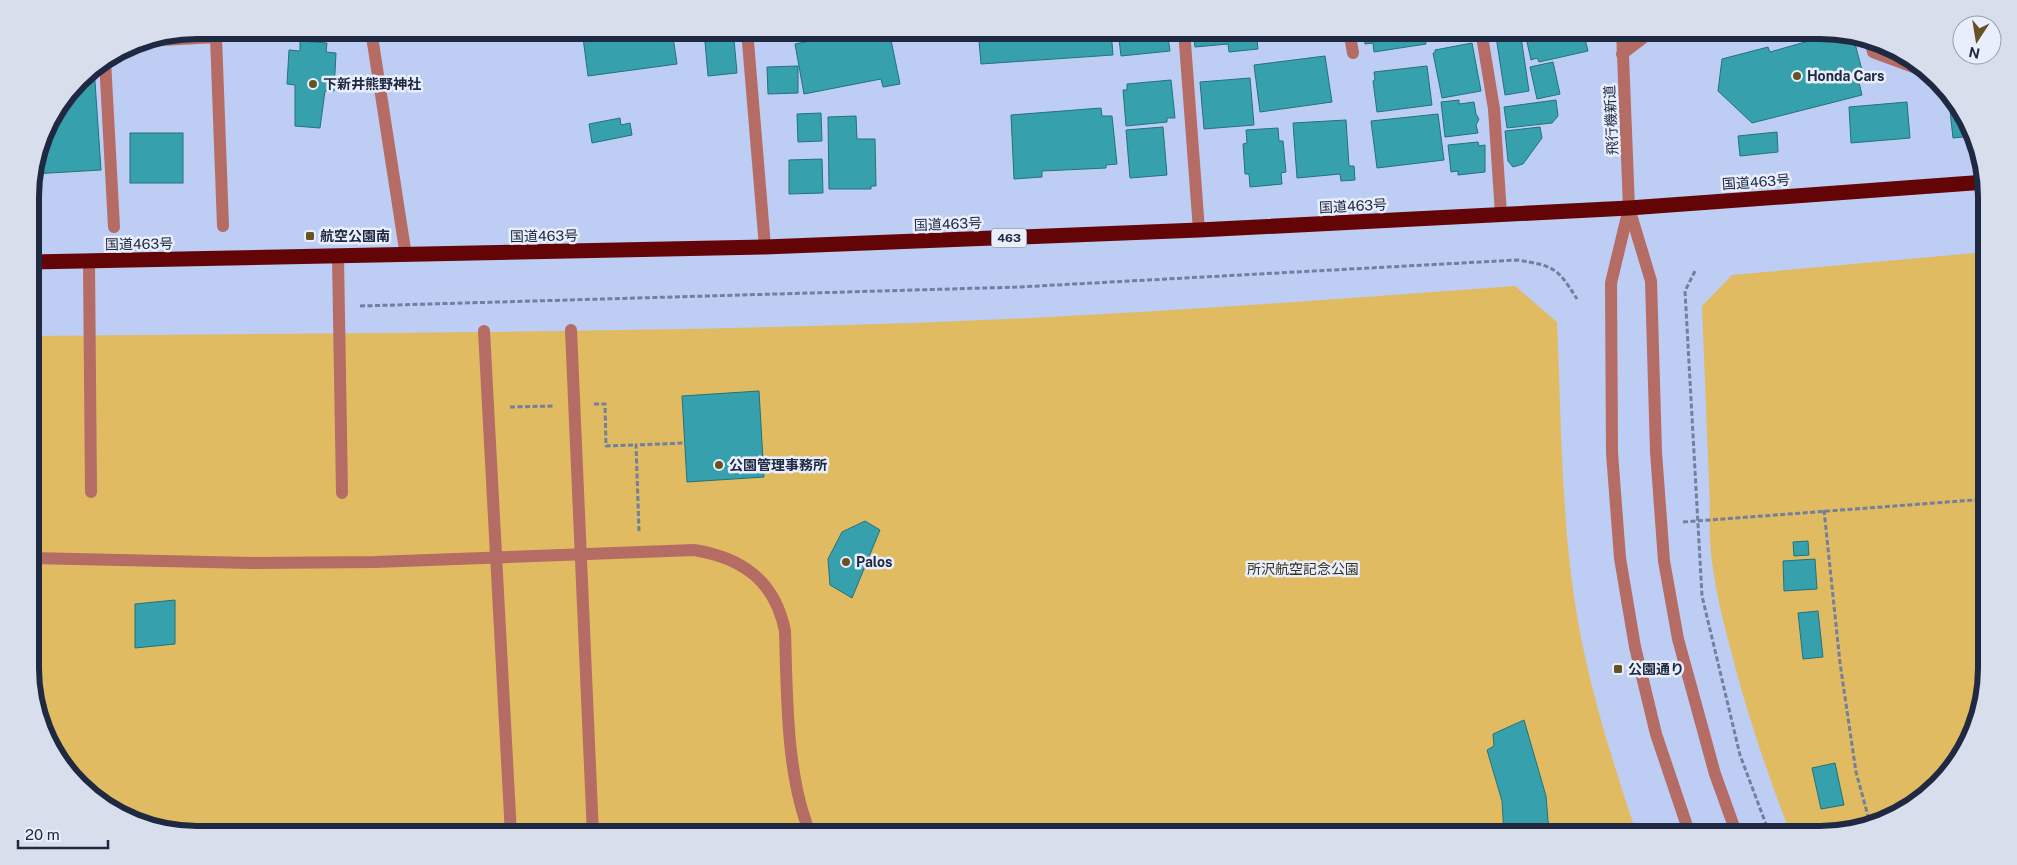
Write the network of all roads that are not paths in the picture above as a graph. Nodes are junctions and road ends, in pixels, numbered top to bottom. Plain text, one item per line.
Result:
1 (216, 39) edge
2 (372, 39) edge
3 (748, 39) edge
4 (1185, 39) edge
5 (1351, 39) edge
6 (1482, 39) edge
7 (1622, 39) edge
8 (1642, 39) edge
9 (1872, 48) edge
10 (1353, 53) dead end
11 (1622, 54) junction
12 (1907, 65) edge
13 (105, 68) edge
14 (1977, 183) edge
15 (1628, 208) junction
16 (1501, 214) junction
17 (223, 226) dead end
18 (114, 227) dead end
19 (1199, 230) junction
20 (765, 247) junction
21 (406, 256) junction
22 (338, 257) junction
23 (39, 262) edge
24 (89, 262) junction
25 (571, 330) dead end
26 (484, 331) dead end
27 (91, 492) dead end
28 (342, 493) dead end
29 (581, 554) junction
30 (497, 557) junction
31 (39, 558) edge
32 (511, 826) edge
33 (592, 826) edge
34 (807, 826) edge
35 (1687, 826) edge
36 (1734, 826) edge

1 - 17 street
2 - 21 street
3 - 20 street
4 - 19 street
5 - 10 street
6 - 16 street
7 - 11 street, 飛行機新道
8 - 11 street
9 - 12 street
11 - 15 street, 飛行機新道
13 - 18 street
14 - 15 highway, 国道463号 / 463
15 - 16 highway, 国道463号 / 463
15 - 35 street
15 - 36 street
16 - 19 highway, 国道463号 / 463
19 - 20 highway, 国道463号 / 463
20 - 21 highway, 国道463号 / 463
21 - 22 highway, 国道463号 / 463
22 - 24 highway, 国道463号 / 463
22 - 28 street
23 - 24 highway, 国道463号 / 463
24 - 27 street
25 - 29 street
26 - 30 street
29 - 30 street
29 - 33 street
29 - 34 street
30 - 31 street
30 - 32 street

